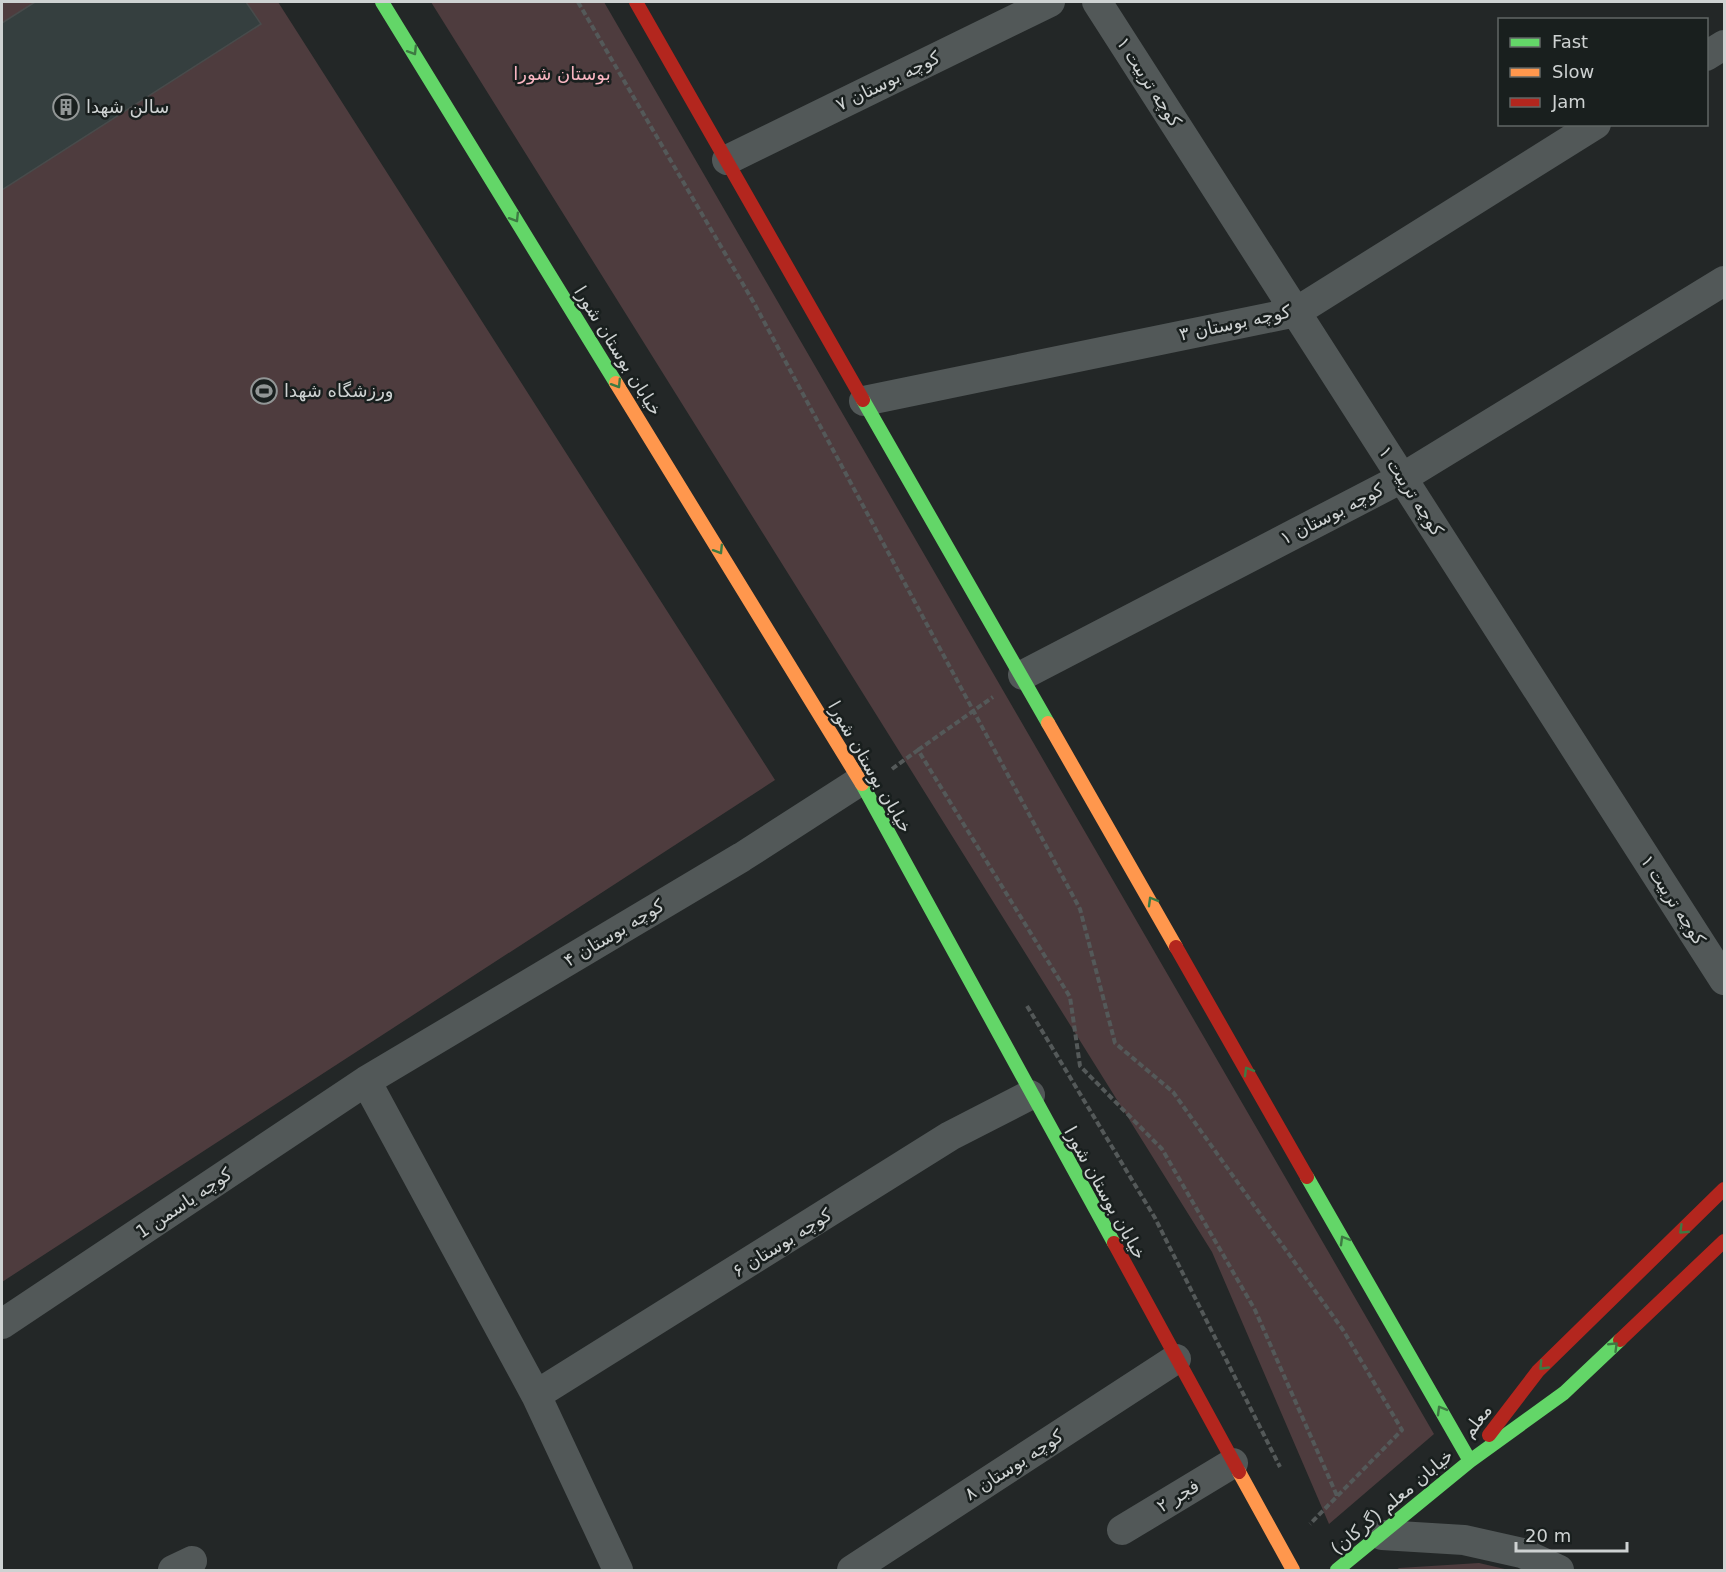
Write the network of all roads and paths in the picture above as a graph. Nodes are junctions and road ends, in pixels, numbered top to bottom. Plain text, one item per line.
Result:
1 (382, 2) edge
2 (578, 2) edge
3 (636, 2) edge
4 (1050, 2) edge
5 (1097, 2) edge
6 (1725, 45) edge
7 (1708, 55) edge
8 (1593, 126) edge
9 (727, 160) junction
10 (1725, 281) edge
11 (1296, 312) junction
12 (864, 401) junction
13 (1402, 478) junction
14 (1023, 675) junction
15 (974, 712) junction
16 (918, 750) junction
17 (874, 777) junction
18 (1725, 980) edge
19 (366, 1082) junction
20 (1030, 1095) junction
21 (1725, 1189) edge
22 (1725, 1241) edge
23 (2, 1324) edge
24 (1176, 1359) junction
25 (536, 1395) junction
26 (1470, 1461) junction
27 (1233, 1463) junction
28 (1338, 1498) junction
29 (1310, 1524) dead end
30 (1122, 1530) dead end
31 (1382, 1535) junction
32 (618, 1570) edge
33 (852, 1570) edge
34 (1293, 1570) edge
35 (1338, 1570) edge
36 (1559, 1570) edge

1 -> 17 main road, خیابان بوستان شورا
2 - 15 path
3 - 9 main road
4 - 9 street, کوچه بوستان ۷
5 - 11 street, کوچه تربیت ۱
6 - 7 street
8 - 11 street, کوچه بوستان ۳
9 - 12 main road
10 - 13 street, کوچه بوستان ۱
11 - 12 street, کوچه بوستان ۳
11 - 13 street, کوچه تربیت ۱
12 - 14 main road
13 - 14 street, کوچه بوستان ۱
13 - 18 street, کوچه تربیت ۱
14 - 15 path
26 -> 14 main road
15 - 16 path
15 - 28 path
16 - 17 path
16 - 28 path
17 - 19 street, کوچه بوستان ۴
17 - 20 main road, خیابان بوستان شورا
19 - 23 street, کوچه یاسمن 1
19 - 25 street
20 - 24 main road, خیابان بوستان شورا
20 - 25 street, کوچه بوستان ۶
21 -> 26 main road, معلم
26 -> 22 main road, معلم
24 - 27 main road, خیابان بوستان شورا
24 - 33 street, کوچه بوستان ۸
25 - 32 street
26 - 31 main road, خیابان معلم (گرکان)
27 - 30 street, فجر ۲
27 - 34 main road, خیابان بوستان شورا
28 - 29 path
31 - 35 main road, خیابان معلم (گرکان)
31 - 36 street

